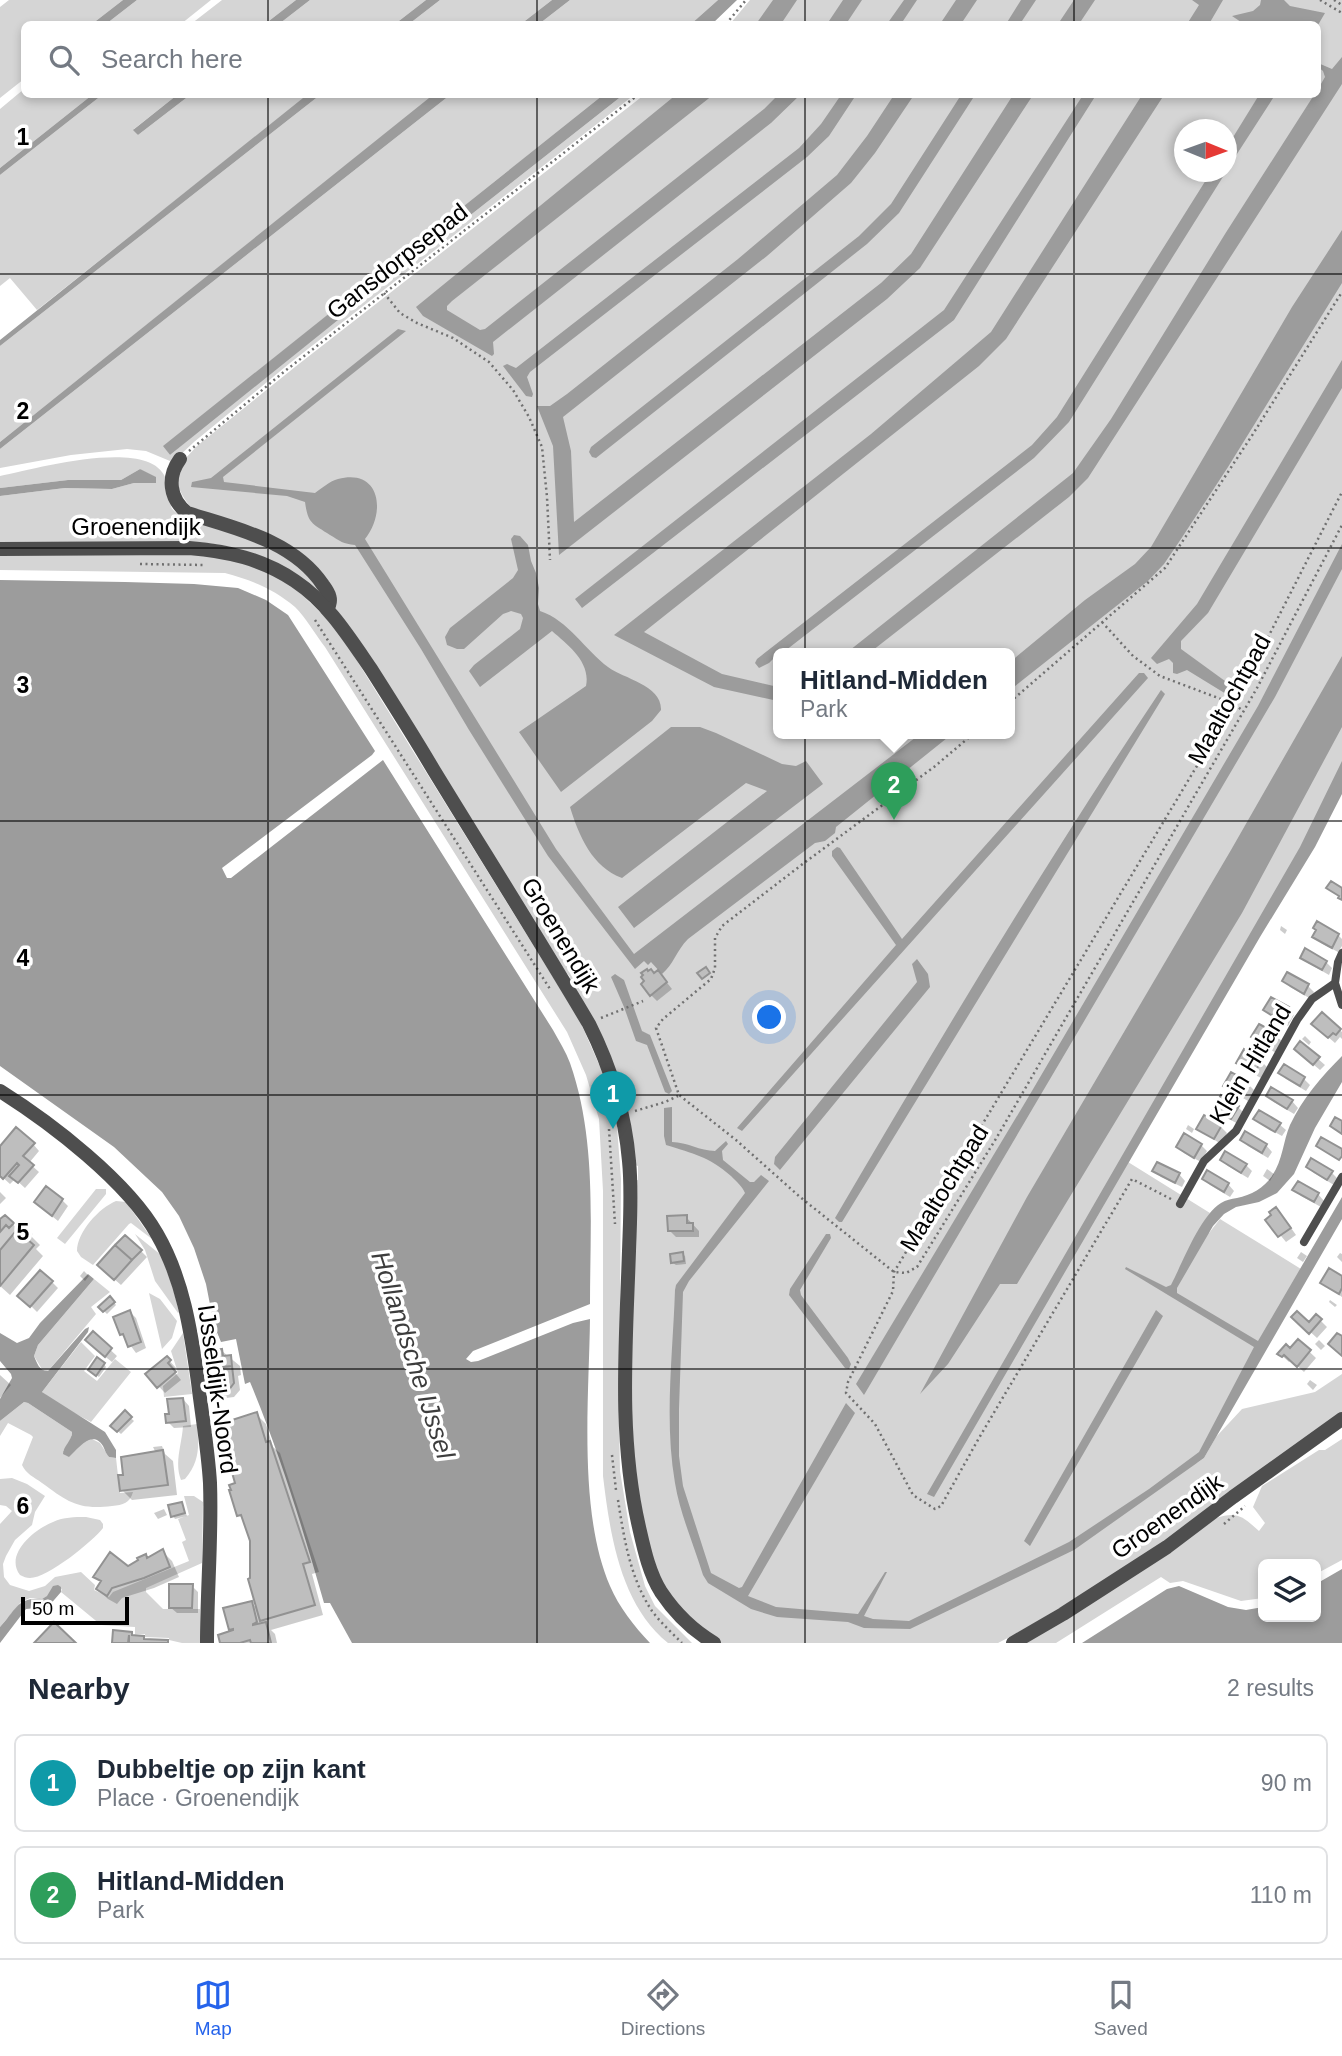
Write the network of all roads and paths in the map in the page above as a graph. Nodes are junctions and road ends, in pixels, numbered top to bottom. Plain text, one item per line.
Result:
1 (746, 0) edge
2 (1320, 0) edge
3 (1334, 0) edge
4 (1342, 5) edge
5 (1342, 13) edge
6 (728, 21) edge
7 (634, 98) edge
8 (1342, 292) edge
9 (384, 293) junction
10 (180, 459) joint
11 (1342, 492) edge
12 (1342, 526) edge
13 (0, 549) edge
14 (550, 560) dead end
15 (136, 564) dead end
16 (204, 565) dead end
17 (327, 609) junction
18 (313, 616) dead end
19 (1102, 622) junction
20 (1015, 698) edge
21 (1234, 704) junction
22 (1243, 711) junction
23 (966, 739) edge
24 (1342, 953) edge
25 (1335, 983) junction
26 (553, 994) dead end
27 (643, 1001) dead end
28 (1342, 1005) edge
29 (595, 1021) dead end
30 (0, 1091) edge
31 (679, 1096) junction
32 (647, 1107) dead end
33 (1342, 1177) edge
34 (1180, 1204) joint
35 (1304, 1242) dead end
36 (894, 1272) junction
37 (1342, 1419) edge
38 (207, 1643) edge
39 (714, 1643) edge
40 (1013, 1643) edge

1 - 6 path
2 - 5 path
3 - 4 path
7 - 9 path, Gansdorpsepad
8 - 19 path
9 - 10 path, Gansdorpsepad
9 - 14 path
10 - 17 street
11 - 21 path
12 - 22 path, Maaltochtpad
13 - 17 street, Groenendijk
15 - 16 path
17 - 39 street, Groenendijk
18 - 26 path
19 - 20 path
19 - 21 path
21 - 22 path
21 - 36 path
22 - 36 path, Maaltochtpad
23 - 31 path
24 - 25 lane
25 - 28 lane
25 - 34 lane, Klein Hitland
27 - 29 path
30 - 38 street, IJsseldijk-Noord
31 - 32 path
31 - 36 path, Maaltochtpad
33 - 35 lane
34 - 36 path
37 - 40 street, Groenendijk

